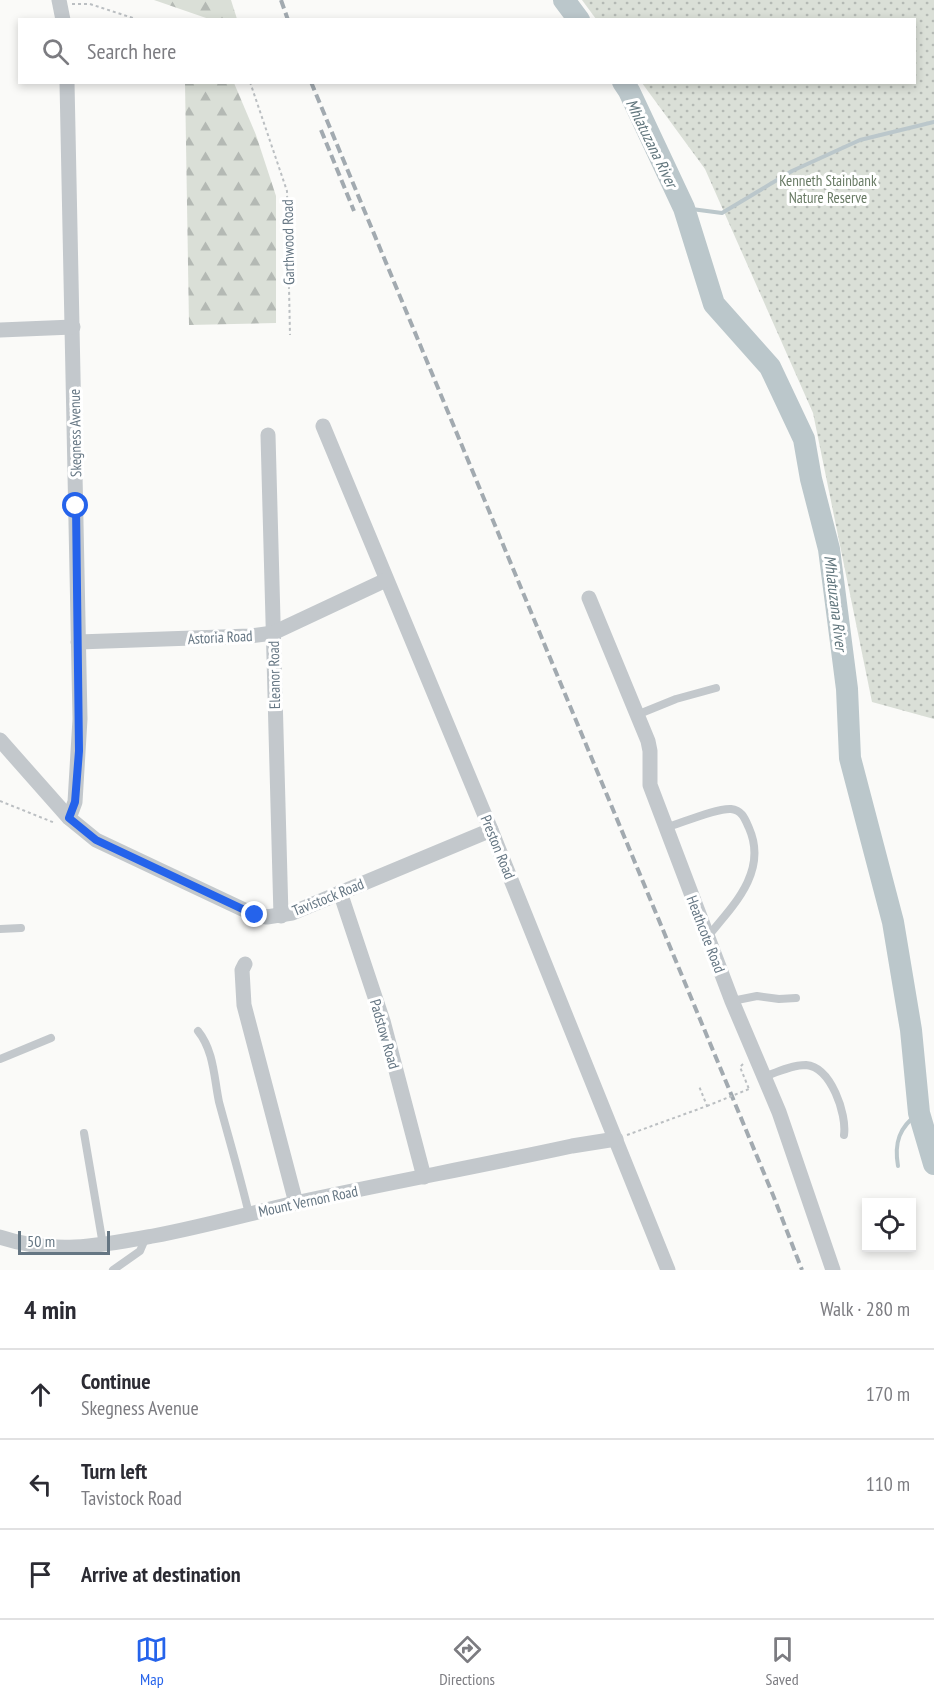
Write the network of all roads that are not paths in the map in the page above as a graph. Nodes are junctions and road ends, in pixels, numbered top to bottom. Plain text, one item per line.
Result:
1 (60, 2) edge
2 (63, 18) edge
3 (67, 84) edge
4 (72, 327) junction
5 (0, 330) edge
6 (323, 426) dead end
7 (268, 435) dead end
8 (386, 580) junction
9 (589, 598) dead end
10 (273, 633) junction
11 (78, 642) junction
12 (716, 688) dead end
13 (639, 714) junction
14 (0, 740) edge
15 (67, 822) junction
16 (665, 828) junction
17 (491, 830) junction
18 (340, 892) junction
19 (281, 916) junction
20 (21, 928) dead end
21 (0, 929) edge
22 (707, 938) junction
23 (245, 964) dead end
24 (796, 998) dead end
25 (732, 1001) junction
26 (198, 1031) dead end
27 (51, 1038) dead end
28 (0, 1059) edge
29 (764, 1077) junction
30 (84, 1134) dead end
31 (844, 1135) dead end
32 (616, 1139) junction
33 (424, 1177) junction
34 (296, 1203) junction
35 (249, 1214) junction
36 (0, 1237) edge
37 (146, 1237) junction
38 (103, 1245) junction
39 (113, 1270) edge
40 (668, 1270) edge
41 (833, 1270) edge

1 - 2 street
3 - 4 street, Skegness Avenue
4 - 5 street
4 - 11 street, Skegness Avenue
6 - 8 street, Preston Road
7 - 10 street, Eleanor Road
8 - 10 street, Astoria Road
8 - 17 street, Preston Road
9 - 13 street, Heathcote Road
10 - 11 street, Astoria Road
10 - 19 street, Eleanor Road
11 - 15 street, Skegness Avenue
12 - 13 lane
13 - 16 street, Heathcote Road
14 - 15 street, Tavistock Road
15 - 19 street, Tavistock Road
16 - 22 street, Heathcote Road
16 - 22 lane
17 - 18 street, Tavistock Road
17 - 32 street, Preston Road
18 - 19 street, Tavistock Road
18 - 33 street, Padstow Road
20 - 21 lane
22 - 25 street, Heathcote Road
23 - 34 street
24 - 25 lane
25 - 29 street, Heathcote Road
26 - 35 lane
27 - 28 lane
29 - 31 lane
29 - 41 street, Heathcote Road
30 - 38 lane
32 - 33 street, Mount Vernon Road
32 - 40 street, Preston Road
33 - 34 street, Mount Vernon Road
34 - 35 street, Mount Vernon Road
35 - 37 street, Mount Vernon Road
36 - 38 street, Mount Vernon Road
37 - 38 street, Mount Vernon Road
37 - 39 lane

